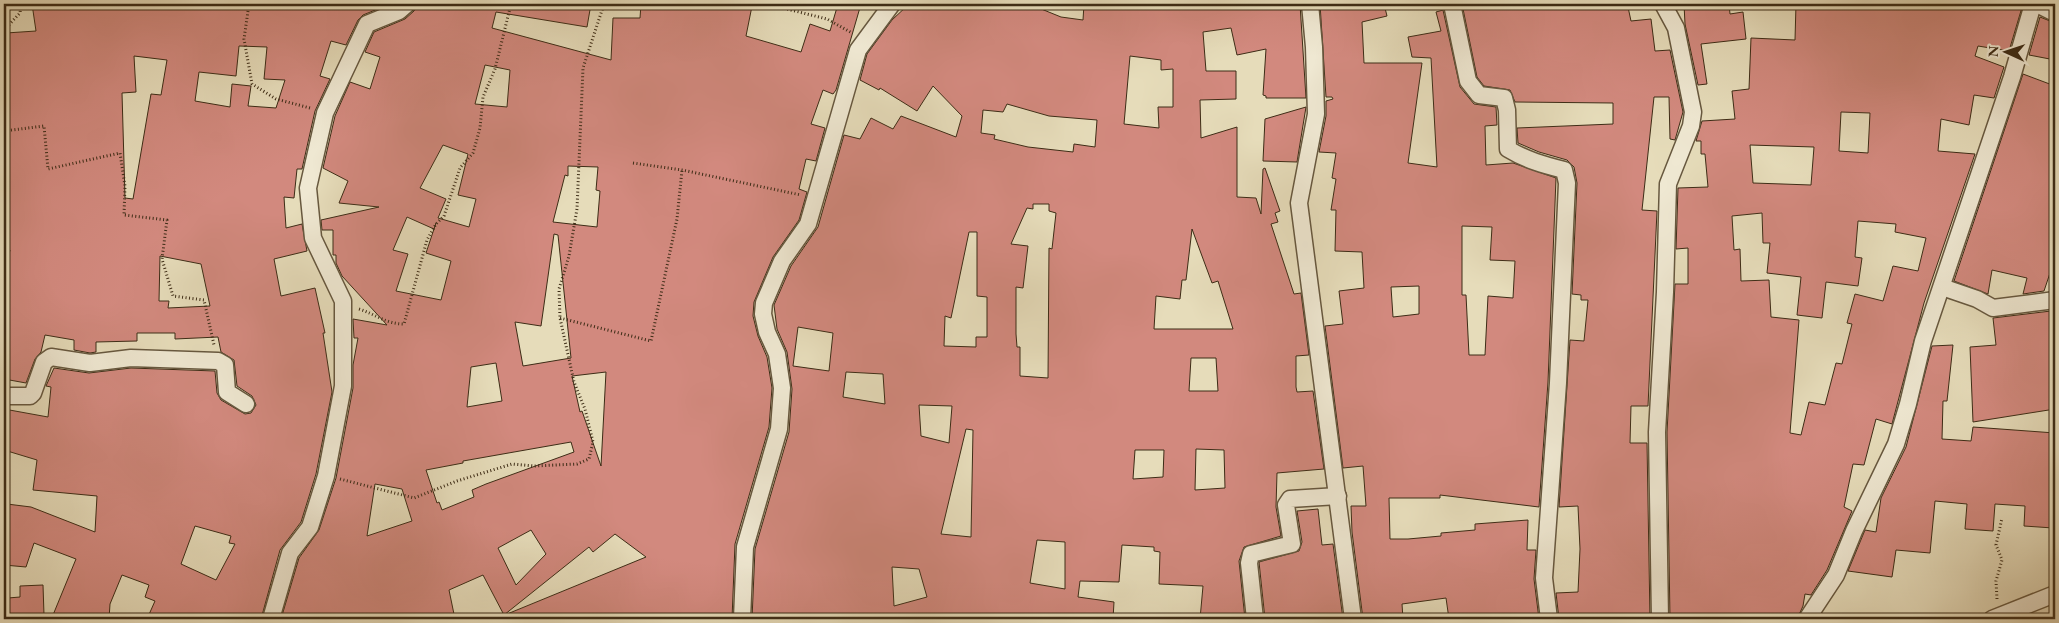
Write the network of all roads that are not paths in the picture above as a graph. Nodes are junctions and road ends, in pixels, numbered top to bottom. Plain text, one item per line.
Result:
1 (406, 4) edge
2 (892, 4) edge
3 (1310, 4) edge
4 (1452, 4) edge
5 (1663, 4) edge
6 (2033, 4) edge
7 (2037, 4) edge
8 (2055, 12) edge
9 (1942, 287) junction
10 (2055, 300) edge
11 (4, 396) edge
12 (246, 404) dead end
13 (1338, 496) junction
14 (2055, 594) edge
15 (270, 619) edge
16 (742, 619) edge
17 (1255, 619) edge
18 (1353, 619) edge
19 (1549, 619) edge
20 (1660, 619) edge
21 (1807, 619) edge
22 (1992, 619) edge

1 - 15 street
2 - 16 street
3 - 13 street
4 - 19 street
5 - 20 street
6 - 9 street
7 - 8 street
9 - 10 street
9 - 21 street
11 - 12 street
13 - 17 street
13 - 18 street
14 - 22 street

